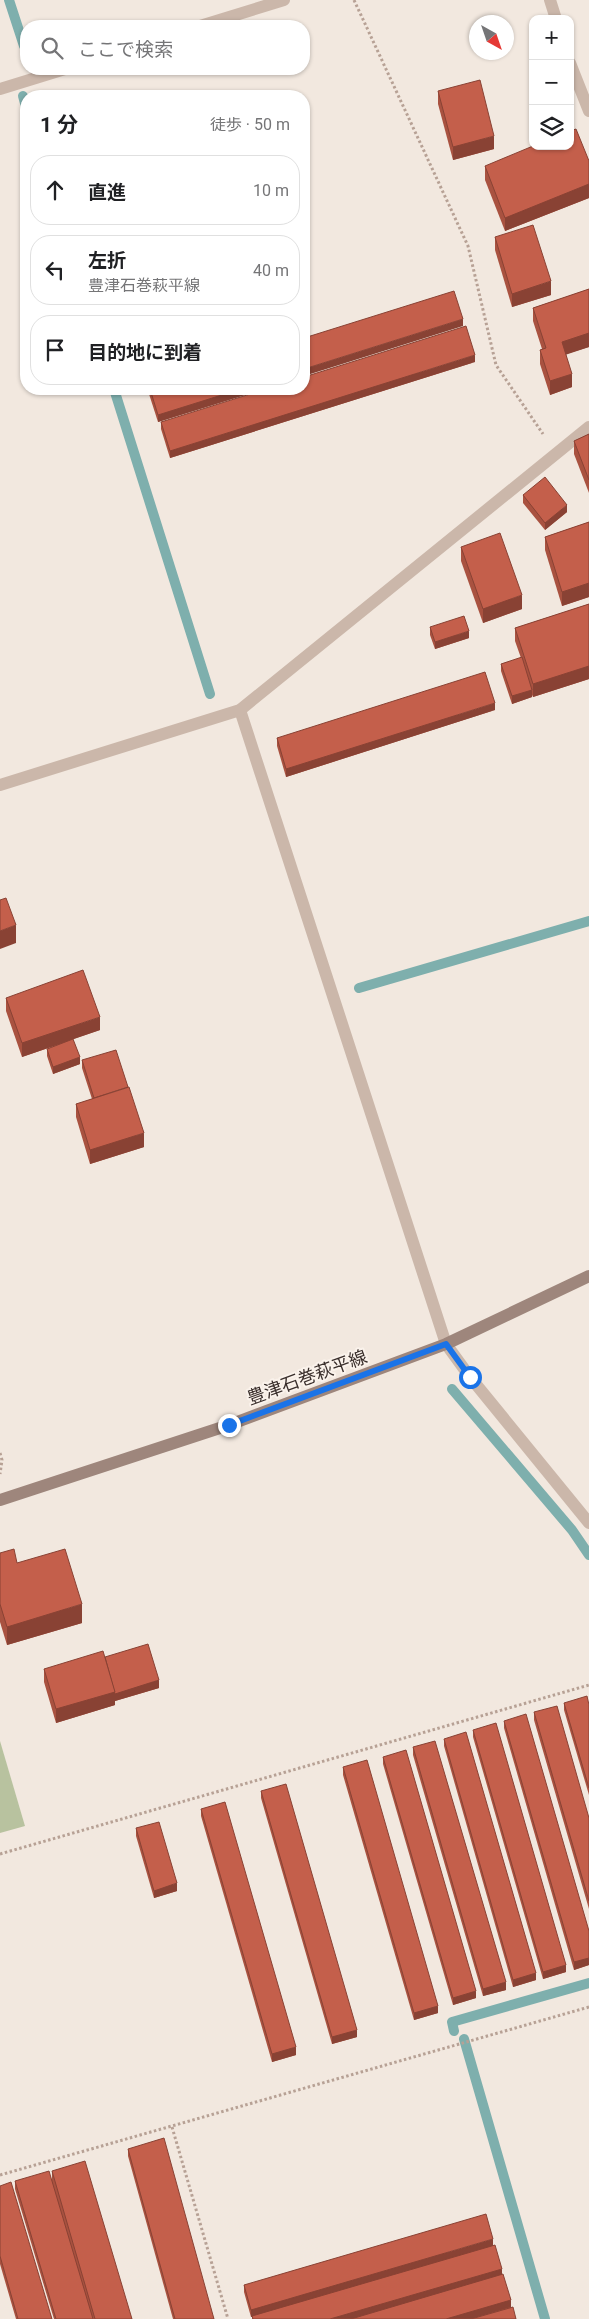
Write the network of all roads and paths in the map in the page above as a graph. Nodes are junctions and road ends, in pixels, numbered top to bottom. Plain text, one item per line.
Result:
1 (284, 0) edge
2 (354, 0) edge
3 (550, 0) edge
4 (555, 15) edge
5 (219, 20) edge
6 (574, 73) edge
7 (46, 75) edge
8 (0, 89) edge
9 (589, 112) edge
10 (589, 427) edge
11 (556, 454) junction
12 (240, 710) junction
13 (0, 785) edge
14 (589, 1276) edge
15 (446, 1344) junction
16 (0, 1453) edge
17 (0, 1476) edge
18 (0, 1500) edge
19 (589, 1523) edge
20 (589, 1685) edge
21 (0, 1854) edge
22 (589, 2007) edge
23 (172, 2126) junction
24 (0, 2175) edge
25 (228, 2319) edge

1 - 5 street
2 - 11 path
3 - 4 street
6 - 9 street
7 - 8 street
10 - 11 street
11 - 12 street
12 - 13 street
12 - 15 street
14 - 15 main road, 豊津石巻萩平線
15 - 18 main road, 豊津石巻萩平線
15 - 19 street
16 - 17 path
20 - 21 path
22 - 23 path
23 - 24 path
23 - 25 path

